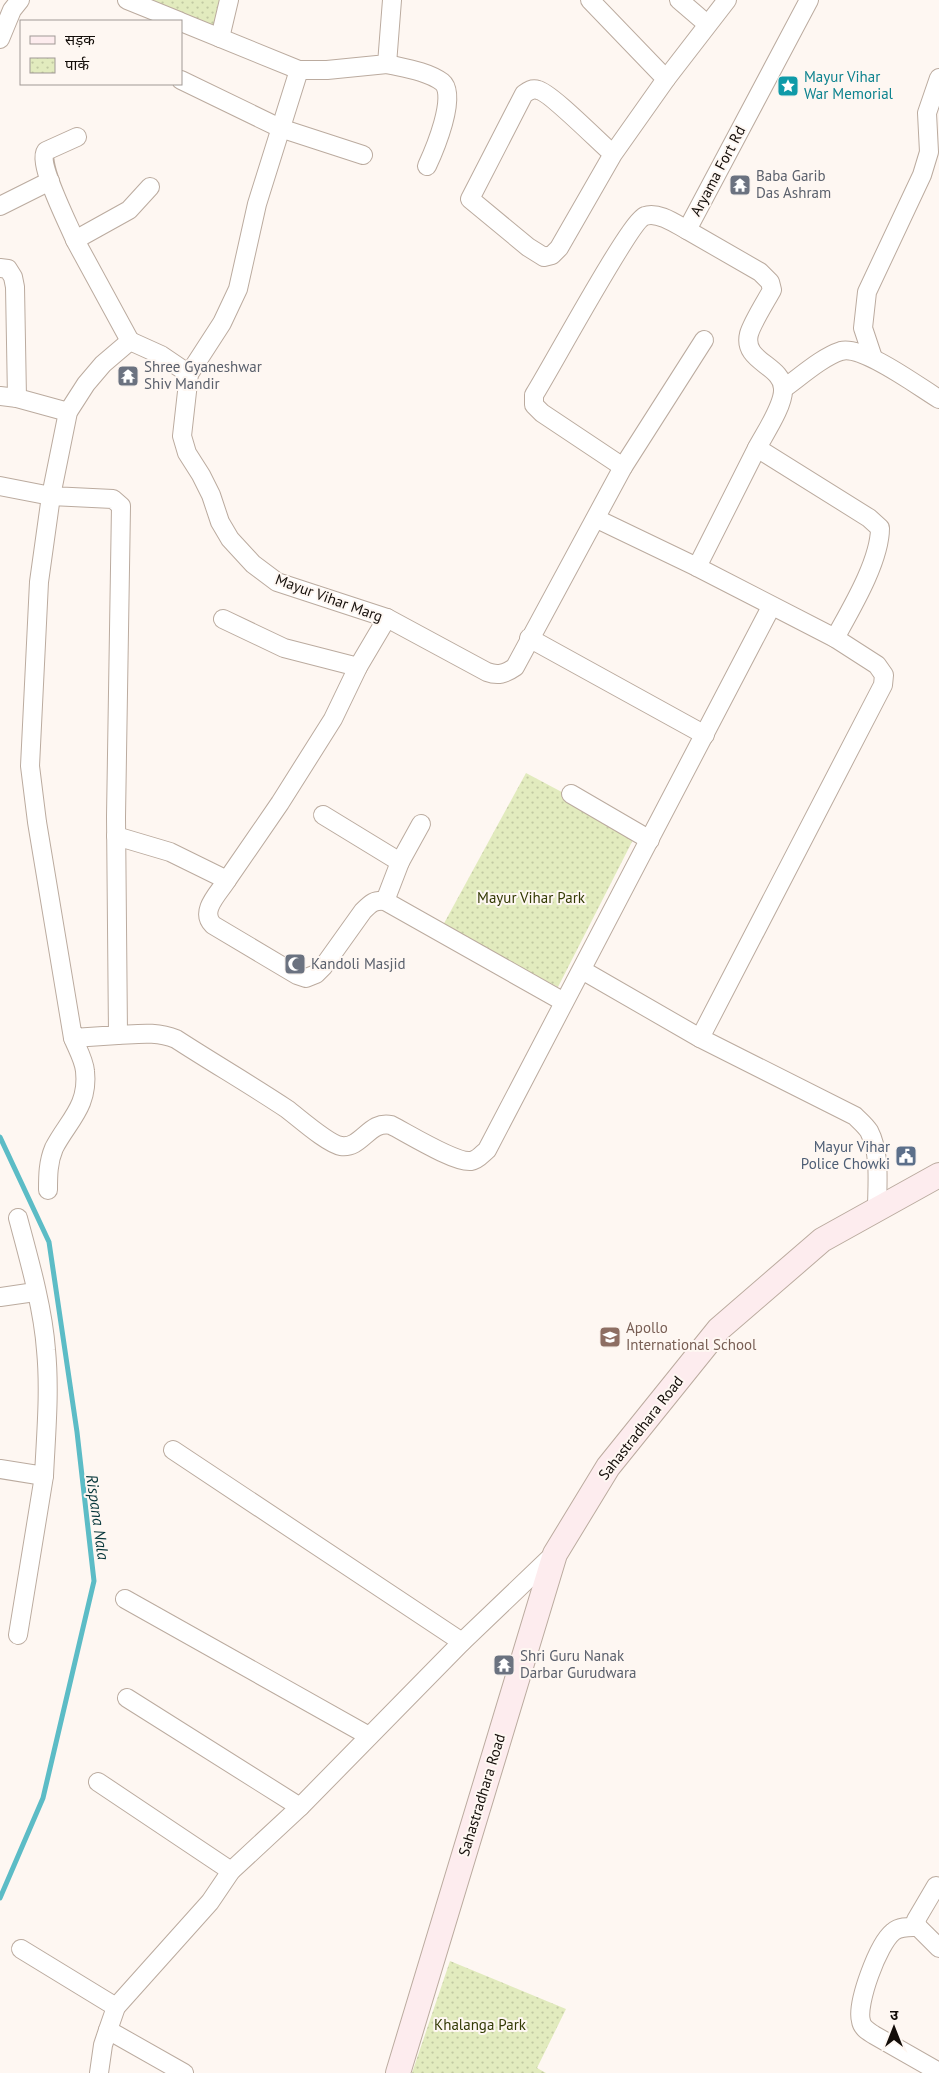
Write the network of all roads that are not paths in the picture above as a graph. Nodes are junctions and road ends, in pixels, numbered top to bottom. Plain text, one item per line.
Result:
1 (20, 0) edge
2 (127, 0) edge
3 (229, 0) edge
4 (392, 0) edge
5 (590, 0) edge
6 (679, 0) edge
7 (727, 0) edge
8 (809, 0) edge
9 (175, 20) edge
10 (182, 23) edge
11 (707, 24) junction
12 (220, 38) junction
13 (0, 39) edge
14 (387, 64) junction
15 (299, 70) junction
16 (666, 78) junction
17 (939, 78) edge
18 (182, 80) edge
19 (280, 128) junction
20 (77, 137) dead end
21 (613, 154) junction
22 (363, 156) dead end
23 (427, 166) dead end
24 (50, 181) junction
25 (150, 187) dead end
26 (0, 206) edge
27 (687, 230) junction
28 (76, 240) junction
29 (0, 268) edge
30 (704, 340) dead end
31 (130, 341) junction
32 (873, 358) junction
33 (189, 374) junction
34 (783, 389) junction
35 (8, 397) edge
36 (939, 399) edge
37 (68, 412) junction
38 (757, 448) junction
39 (623, 467) junction
40 (0, 486) edge
41 (51, 496) junction
42 (597, 519) junction
43 (697, 568) junction
44 (770, 607) junction
45 (387, 618) junction
46 (222, 619) dead end
47 (529, 638) junction
48 (835, 638) junction
49 (358, 667) junction
50 (705, 735) junction
51 (571, 794) dead end
52 (323, 815) dead end
53 (421, 824) dead end
54 (116, 836) junction
55 (650, 840) junction
56 (400, 862) junction
57 (228, 880) junction
58 (385, 901) junction
59 (582, 970) junction
60 (564, 1002) junction
61 (118, 1035) junction
62 (73, 1038) junction
63 (700, 1038) junction
64 (939, 1176) edge
65 (48, 1190) dead end
66 (877, 1210) junction
67 (18, 1218) dead end
68 (36, 1292) junction
69 (0, 1297) edge
70 (173, 1450) dead end
71 (0, 1469) edge
72 (44, 1476) junction
73 (554, 1554) junction
74 (125, 1599) dead end
75 (18, 1635) dead end
76 (462, 1642) junction
77 (127, 1698) dead end
78 (369, 1736) junction
79 (98, 1782) dead end
80 (300, 1807) junction
81 (231, 1871) junction
82 (938, 1885) edge
83 (918, 1927) junction
84 (939, 1948) edge
85 (22, 1949) dead end
86 (116, 2007) junction
87 (108, 2030) junction
88 (939, 2072) edge
89 (100, 2073) edge
90 (184, 2073) edge
91 (398, 2073) edge

1 - 13 street
2 - 9 street
3 - 12 street
4 - 14 street
5 - 16 street
6 - 11 street
7 - 11 street
8 - 27 street, Aryama Fort Rd
10 - 12 street
11 - 16 street
12 - 15 street
14 - 15 street
14 - 23 street
15 - 19 street
16 - 21 street
17 - 32 street
18 - 19 street
19 - 22 street
19 - 33 street
20 - 24 street
21 - 21 street
24 - 26 street
24 - 28 street
25 - 28 street
27 - 34 street, Aryama Fort Rd
27 - 39 street
28 - 31 street
29 - 35 street
30 - 39 street
31 - 33 street
31 - 37 street
32 - 34 street
32 - 36 street
33 - 45 street, Mayur Vihar Marg
34 - 38 street
35 - 37 street
37 - 41 street
38 - 43 street
38 - 48 street
39 - 42 street
40 - 41 street
41 - 54 street
41 - 62 street
42 - 43 street
42 - 47 street
43 - 44 street
44 - 48 street
44 - 50 street
45 - 47 street, Mayur Vihar Marg
45 - 49 street
46 - 49 street
47 - 50 street
48 - 63 street
49 - 57 street
50 - 55 street
51 - 55 street
52 - 56 street
53 - 56 street
54 - 57 street
54 - 61 street
55 - 59 street
56 - 58 street
57 - 58 street
58 - 60 street
59 - 60 street
59 - 63 street
60 - 61 street
61 - 62 street
62 - 65 street
63 - 66 street
64 - 66 main road, Sahastradhara Road
66 - 73 main road, Sahastradhara Road
67 - 68 street
68 - 69 street
68 - 72 street
70 - 76 street
71 - 72 street
72 - 75 street
73 - 76 street
73 - 91 main road, Sahastradhara Road
74 - 78 street
76 - 78 street
77 - 80 street
78 - 80 street
79 - 81 street
80 - 81 street
81 - 86 street
82 - 83 street
83 - 84 street
83 - 88 street
85 - 86 street
86 - 87 street
87 - 89 street
87 - 90 street

